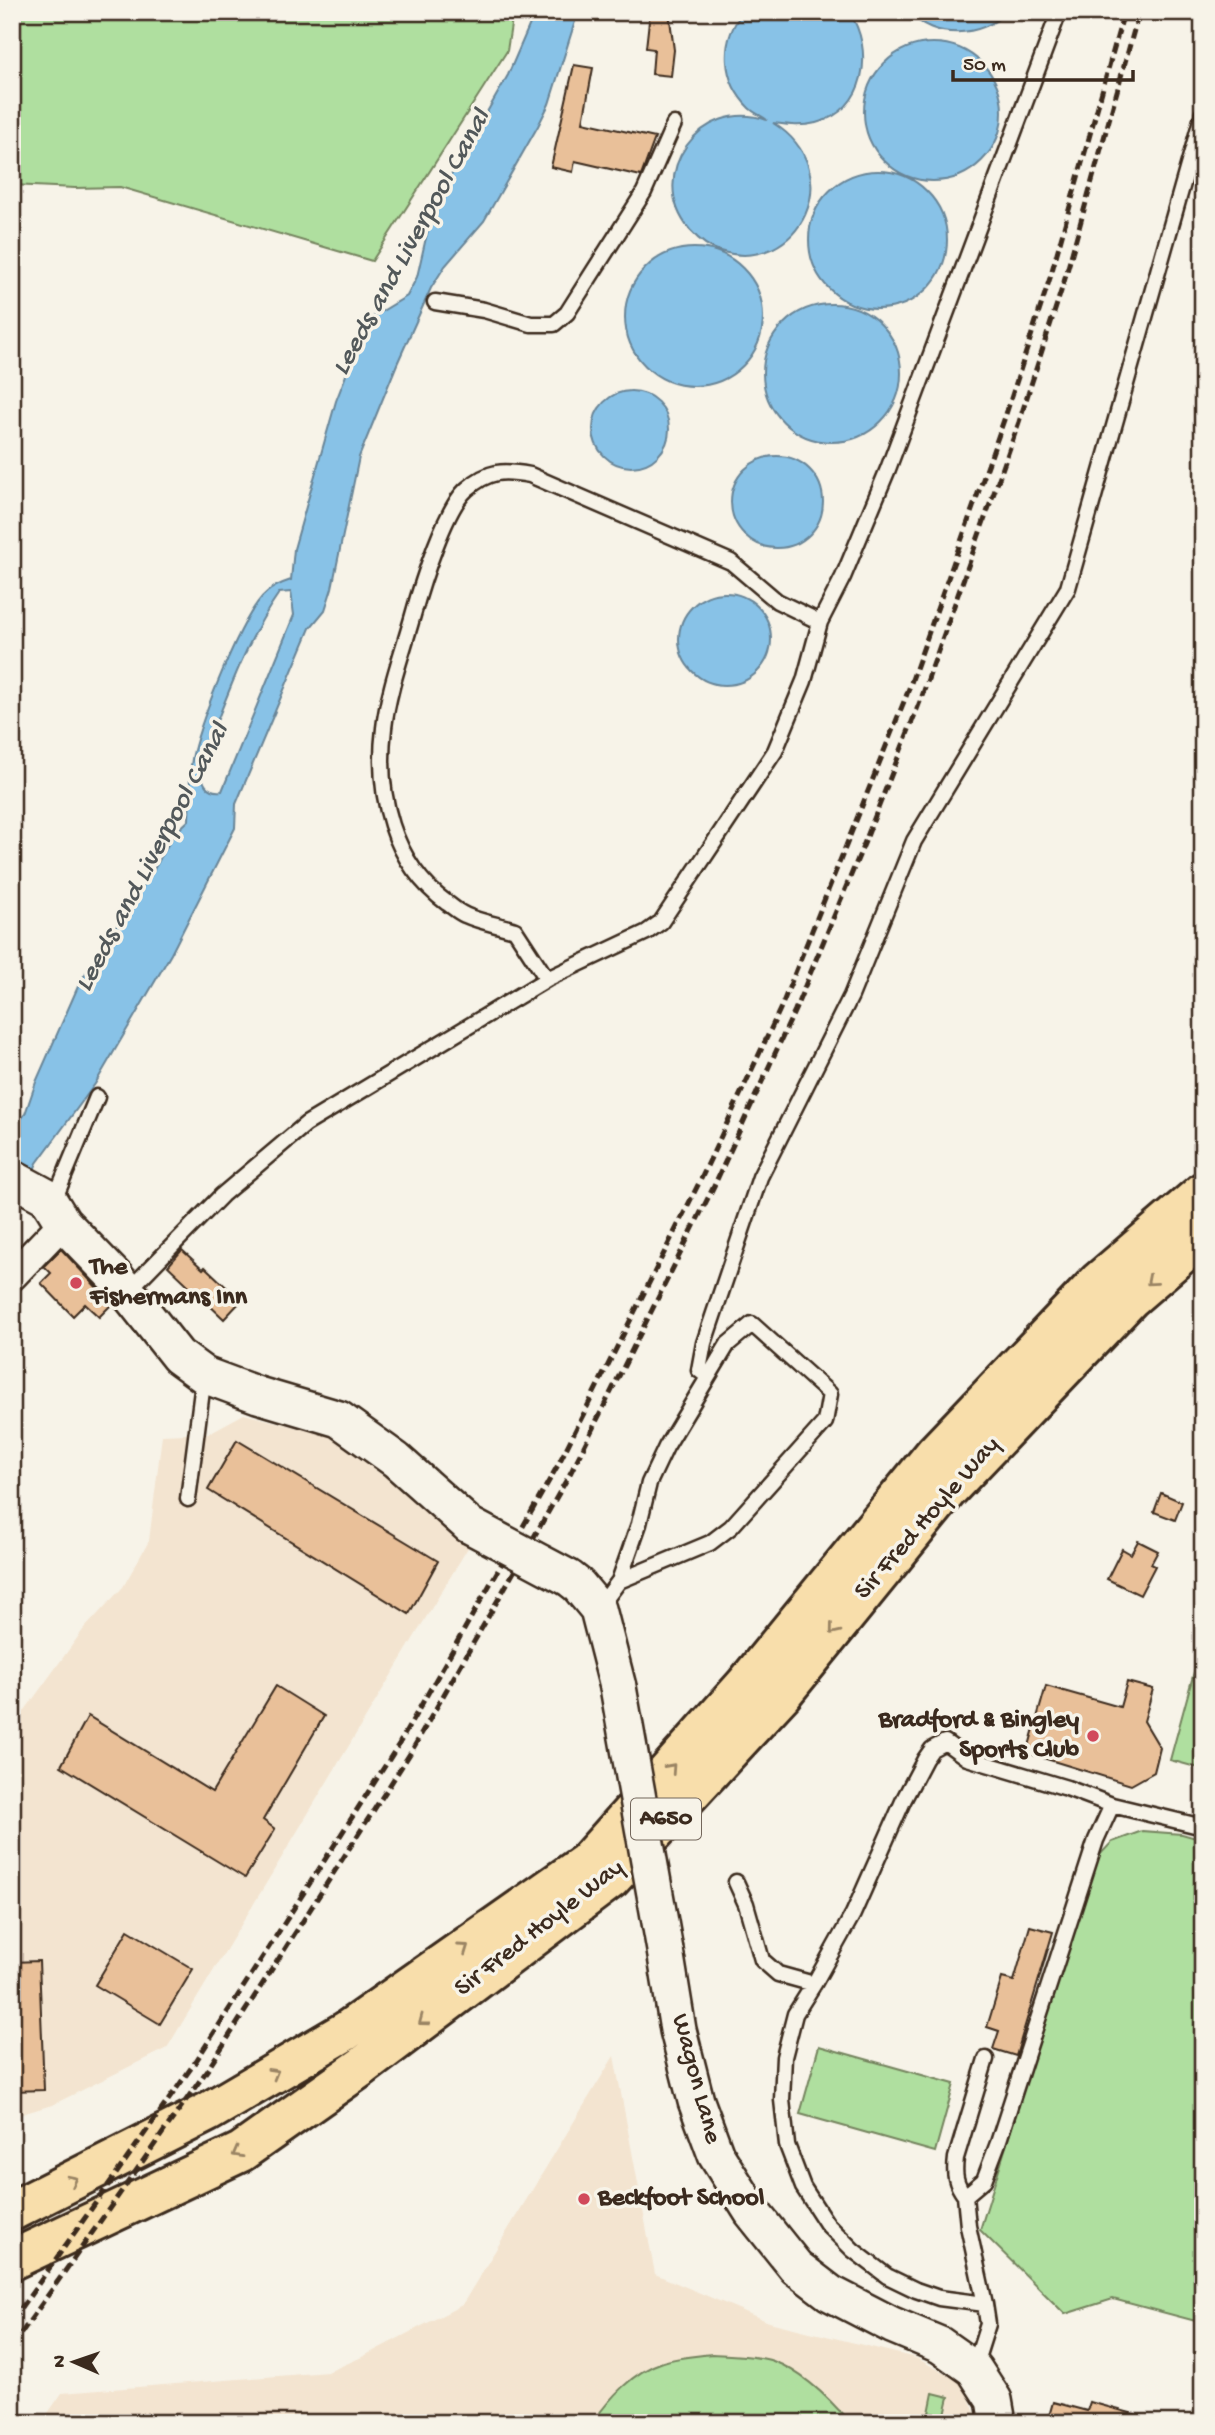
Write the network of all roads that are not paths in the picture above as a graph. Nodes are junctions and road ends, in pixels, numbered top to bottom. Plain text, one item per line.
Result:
1 (1059, 12) edge
2 (1203, 113) edge
3 (674, 124) dead end
4 (435, 302) dead end
5 (820, 622) junction
6 (547, 979) junction
7 (97, 1097) dead end
8 (12, 1178) edge
9 (1203, 1192) edge
10 (54, 1208) junction
11 (1203, 1236) edge
12 (12, 1276) edge
13 (127, 1292) junction
14 (204, 1376) junction
15 (708, 1377) junction
16 (188, 1499) dead end
17 (620, 1581) junction
18 (598, 1609) junction
19 (1112, 1805) junction
20 (1203, 1827) edge
21 (736, 1882) dead end
22 (814, 1984) junction
23 (986, 2059) dead end
24 (965, 2196) junction
25 (12, 2211) edge
26 (12, 2259) edge
27 (985, 2304) junction
28 (974, 2369) junction
29 (998, 2423) edge

1 - 5 lane
2 - 15 lane
3 - 4 lane
5 - 6 lane
5 - 6 lane
6 - 13 lane
7 - 10 lane
8 - 10 street
25 -> 9 highway, Sir Fred Hoyle Way / A650
10 - 12 street
10 - 13 street
11 -> 26 highway, Sir Fred Hoyle Way / A650
13 - 14 street
14 - 16 lane
14 - 18 street, bridge
15 - 17 lane
15 - 17 lane
17 - 18 lane
18 - 28 street, Wagon Lane, bridge
19 - 20 lane
19 - 22 lane
19 - 24 lane
21 - 22 lane
22 - 27 lane
23 - 24 lane
24 - 27 lane
27 - 28 lane
28 - 29 street, Wagon Lane

